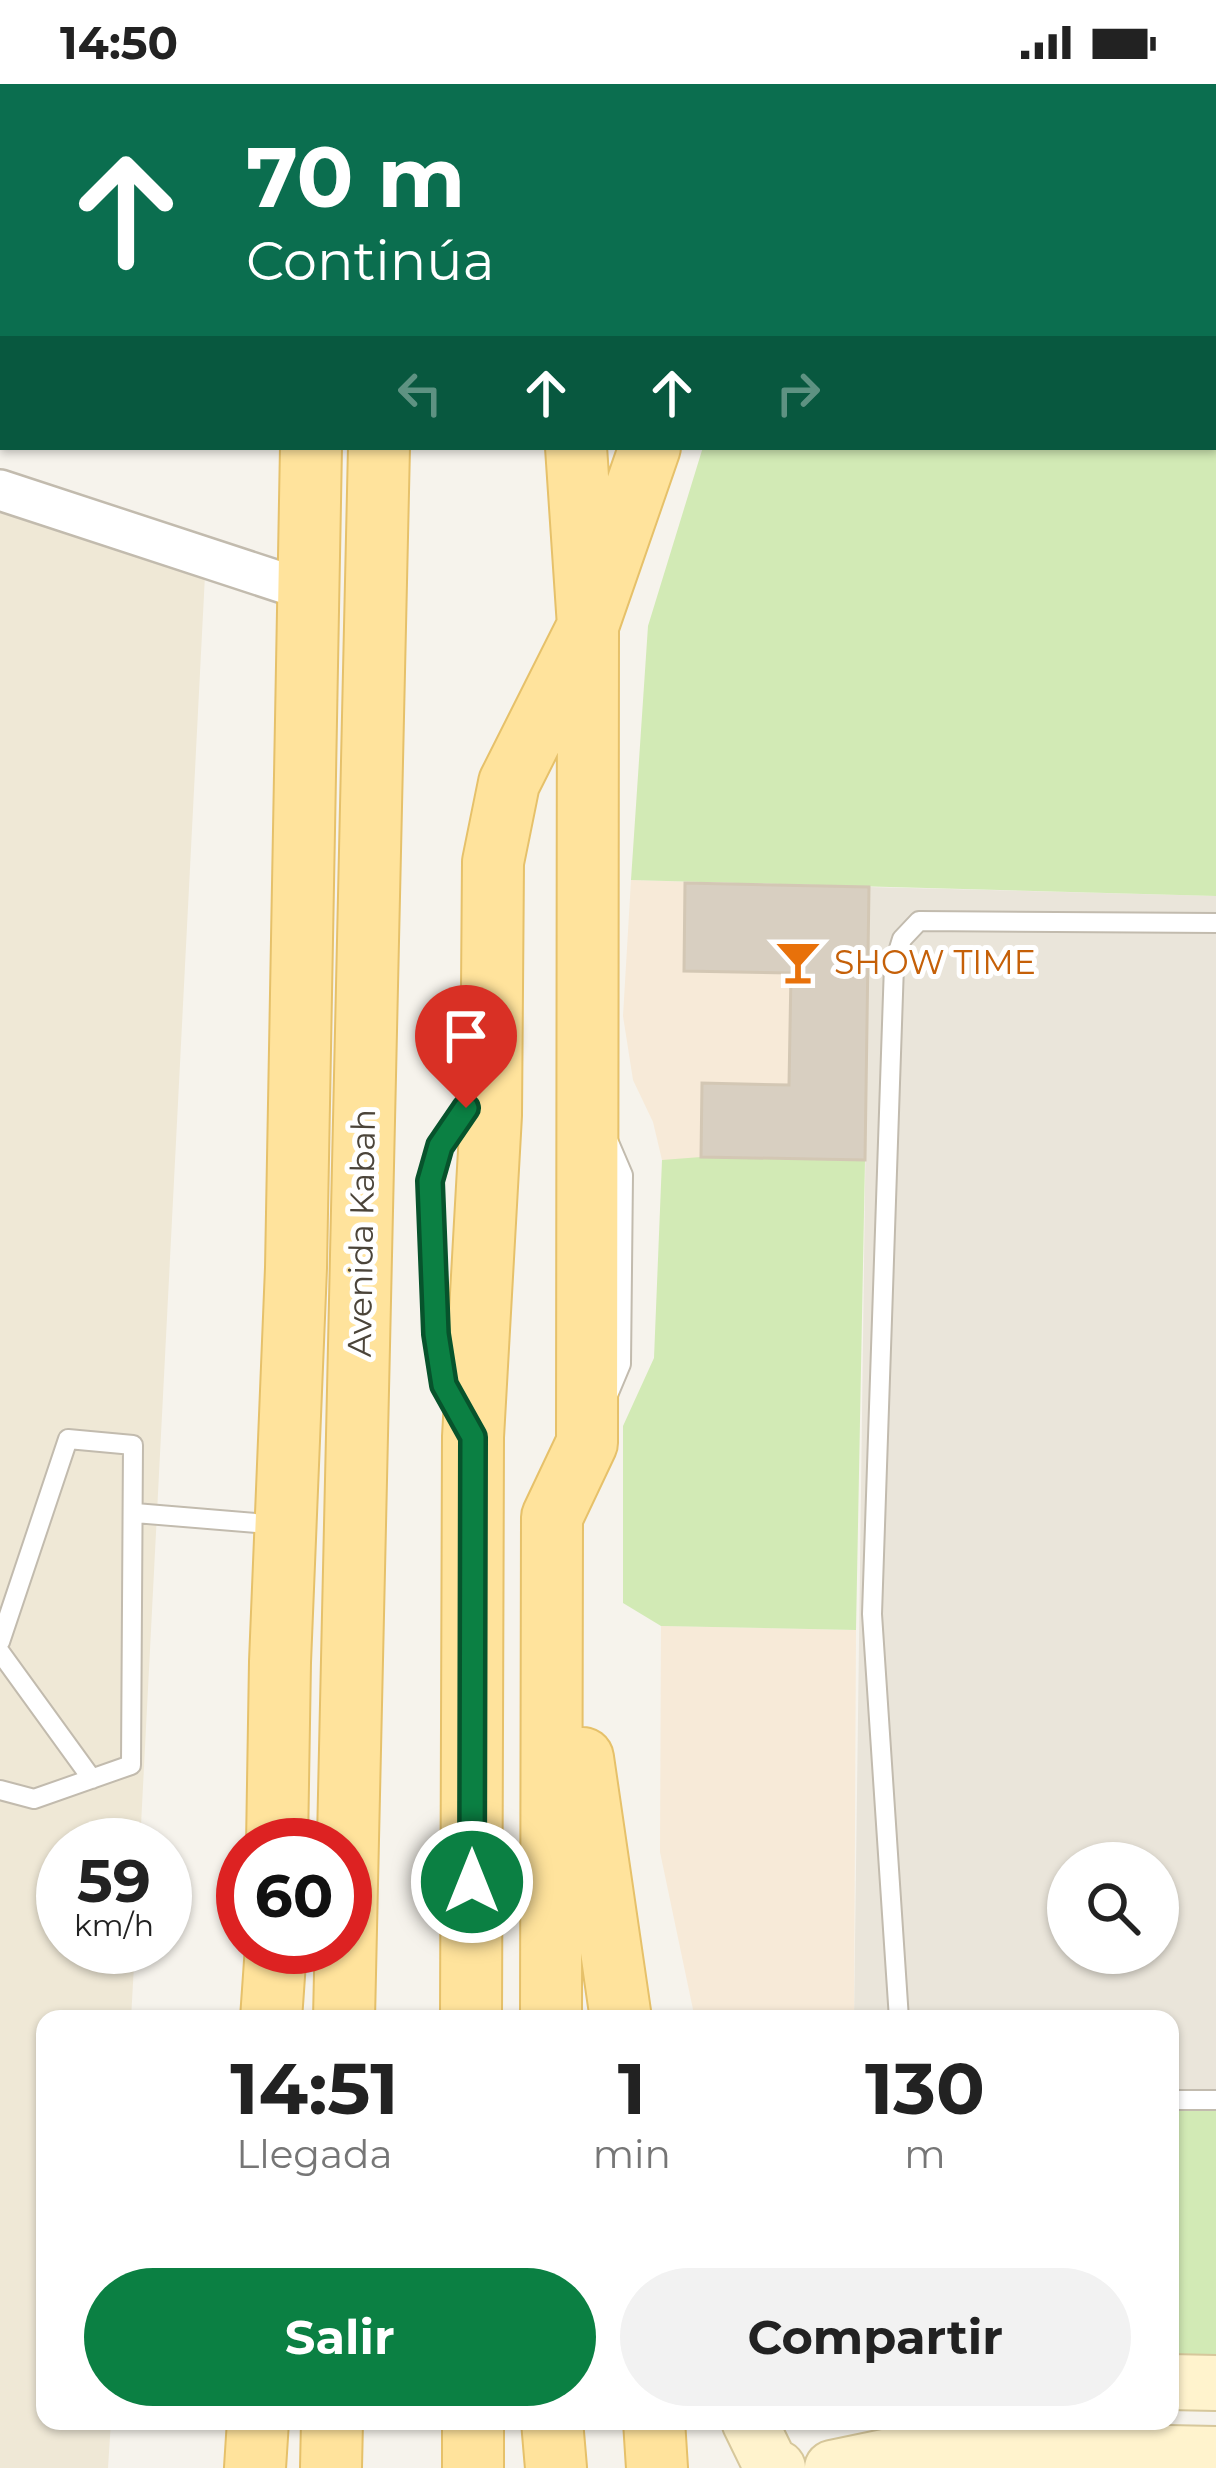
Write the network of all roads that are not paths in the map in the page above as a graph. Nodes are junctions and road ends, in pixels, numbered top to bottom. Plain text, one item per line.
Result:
1 (311, 450) edge
2 (379, 450) edge
3 (576, 450) edge
4 (649, 450) edge
5 (0, 490) edge
6 (376, 521) junction
7 (308, 591) junction
8 (588, 626) junction
9 (306, 685) junction
10 (1216, 923) edge
11 (135, 1513) junction
12 (552, 1517) junction
13 (286, 1526) junction
14 (0, 1642) edge
15 (0, 1652) edge
16 (92, 1779) junction
17 (0, 1790) edge
18 (278, 1818) edge
19 (274, 1974) edge
20 (283, 1974) edge
21 (272, 2010) edge
22 (297, 2010) edge
23 (344, 2010) edge
24 (471, 2010) edge
25 (551, 2010) edge
26 (620, 2010) edge
27 (898, 2010) edge
28 (1179, 2100) edge
29 (1216, 2100) edge
30 (1179, 2382) edge
31 (1216, 2383) edge
32 (257, 2430) edge
33 (332, 2430) edge
34 (473, 2430) edge
35 (553, 2430) edge
36 (655, 2430) edge
37 (753, 2430) edge
38 (1216, 2454) edge
39 (254, 2468) edge
40 (331, 2468) edge
41 (473, 2468) edge
42 (556, 2468) edge
43 (657, 2468) edge
44 (778, 2468) edge
45 (832, 2468) edge

1 - 7 main road, Avenida Kabah
2 - 6 main road, Avenida Kabah
3 - 8 main road
4 - 8 main road
5 - 7 street
6 - 9 main road
6 - 23 main road, Avenida Kabah
7 - 9 main road, Avenida Kabah
8 - 12 main road
8 - 24 main road
9 - 13 main road, Avenida Kabah
10 - 27 lane
11 - 13 lane
11 - 14 lane
11 - 16 lane
12 - 25 main road
12 - 26 main road
13 - 18 main road, Avenida Kabah
15 - 16 lane
16 - 17 lane
19 - 21 main road
20 - 22 main road
28 - 29 lane
30 - 31 street
32 - 39 main road
33 - 40 main road
34 - 41 main road
35 - 42 main road
36 - 43 main road
37 - 44 street
38 - 45 street

